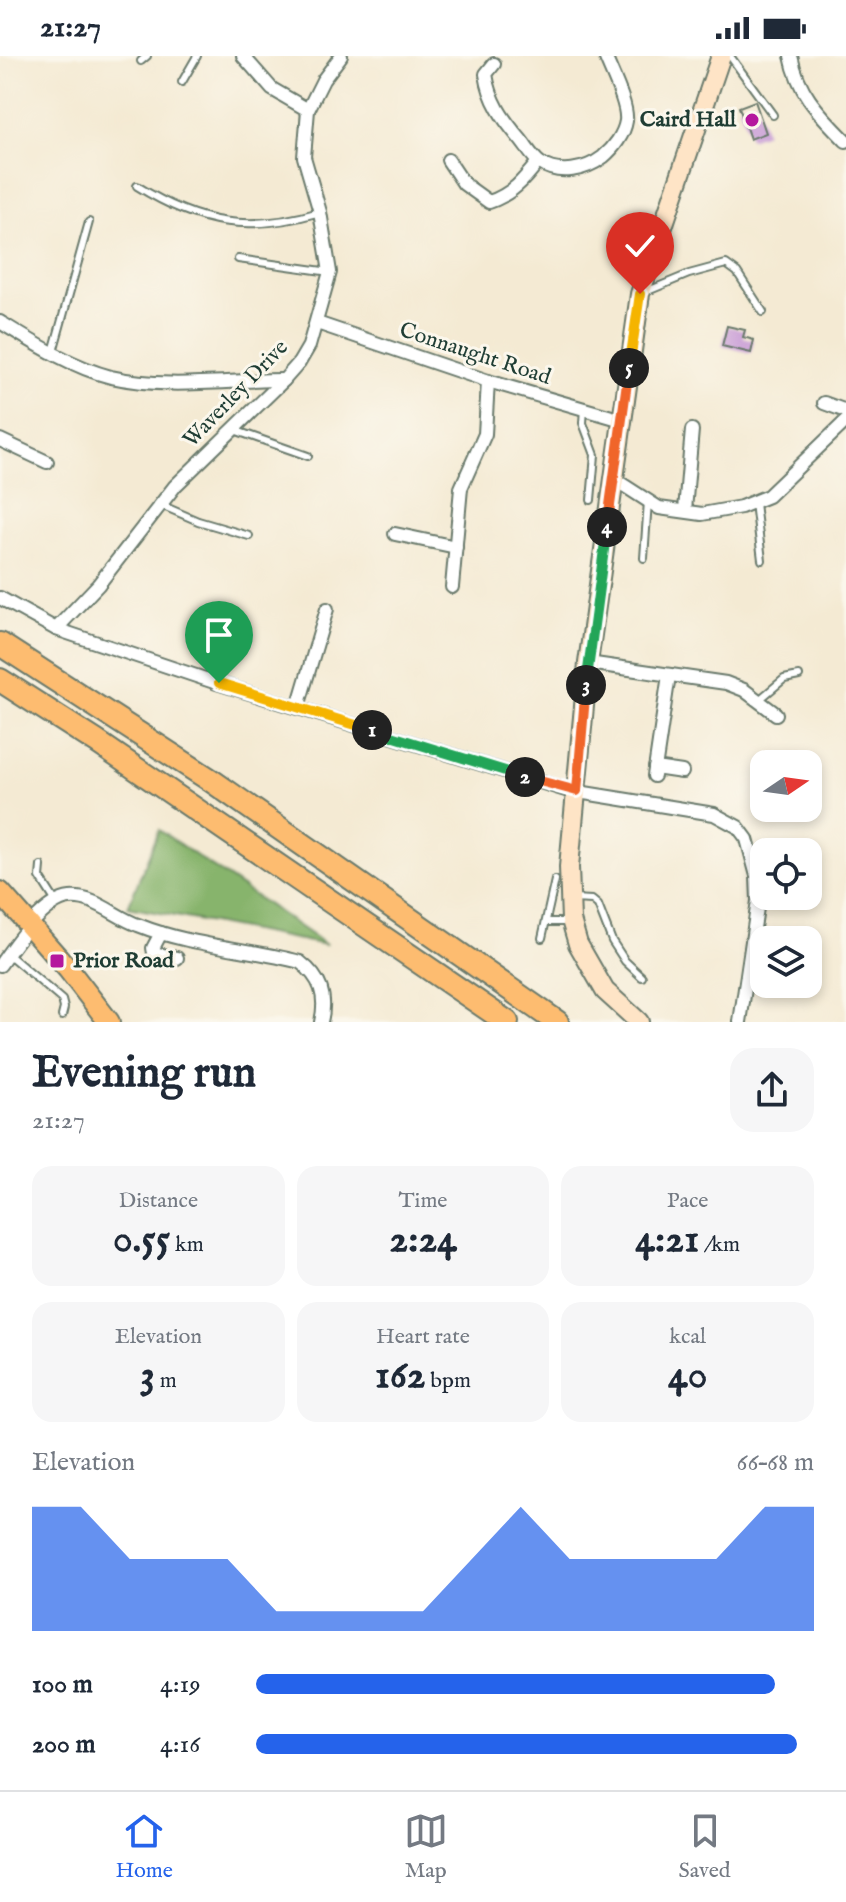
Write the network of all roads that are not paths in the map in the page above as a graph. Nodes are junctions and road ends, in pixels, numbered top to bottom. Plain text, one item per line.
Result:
1 (197, 56) edge
2 (243, 56) edge
3 (341, 56) edge
4 (605, 56) edge
5 (721, 56) edge
6 (730, 56) edge
7 (791, 56) edge
8 (494, 64) dead end
9 (182, 82) dead end
10 (308, 110) junction
11 (773, 115) dead end
12 (846, 141) edge
13 (448, 160) dead end
14 (538, 162) junction
15 (137, 186) dead end
16 (320, 212) junction
17 (89, 222) dead end
18 (238, 259) dead end
19 (330, 272) junction
20 (640, 294) junction
21 (763, 312) dead end
22 (0, 322) edge
23 (317, 323) junction
24 (53, 352) junction
25 (284, 380) junction
26 (488, 381) junction
27 (824, 403) dead end
28 (584, 408) junction
29 (846, 411) edge
30 (622, 420) junction
31 (846, 421) edge
32 (231, 429) junction
33 (692, 430) dead end
34 (0, 440) edge
35 (308, 456) dead end
36 (47, 462) dead end
37 (614, 479) junction
38 (591, 500) dead end
39 (648, 501) junction
40 (755, 503) junction
41 (161, 505) junction
42 (685, 510) junction
43 (395, 534) dead end
44 (249, 536) dead end
45 (456, 547) junction
46 (644, 558) dead end
47 (762, 560) dead end
48 (452, 587) dead end
49 (0, 598) edge
50 (327, 609) dead end
51 (234, 624) dead end
52 (56, 629) junction
53 (0, 644) edge
54 (588, 663) junction
55 (669, 675) junction
56 (799, 676) dead end
57 (0, 680) edge
58 (219, 683) junction
59 (759, 700) junction
60 (298, 707) junction
61 (776, 714) dead end
62 (682, 772) dead end
63 (577, 791) junction
64 (41, 866) dead end
65 (555, 880) dead end
66 (0, 892) edge
67 (570, 898) junction
68 (57, 903) junction
69 (571, 920) junction
70 (546, 922) junction
71 (31, 926) junction
72 (161, 933) junction
73 (542, 938) dead end
74 (177, 958) dead end
75 (4, 960) edge
76 (642, 977) dead end
77 (62, 1016) dead end
78 (109, 1022) edge
79 (321, 1022) edge
80 (507, 1022) edge
81 (557, 1022) edge
82 (639, 1022) edge
83 (740, 1022) edge

1 - 9 lane
2 - 10 street
3 - 10 street, Waverley Drive
4 - 14 street
5 - 20 street
6 - 11 lane
7 - 12 street
8 - 14 street
10 - 16 street, Waverley Drive
13 - 14 street
15 - 16 lane
16 - 19 street, Waverley Drive
17 - 24 lane
18 - 19 lane
19 - 23 street, Waverley Drive
20 - 21 lane
20 - 30 street
22 - 24 street
23 - 25 street, Waverley Drive
23 - 26 street, Connaught Road
24 - 25 street
25 - 32 street, Waverley Drive
26 - 28 street, Connaught Road
26 - 45 street
27 - 29 street
28 - 30 street, Connaught Road
28 - 38 lane
30 - 37 street
31 - 40 street
32 - 35 lane
32 - 41 street, Waverley Drive
33 - 42 street
34 - 36 street
37 - 39 street
37 - 54 street
39 - 42 street
39 - 46 lane
40 - 42 street
40 - 47 lane
41 - 44 lane
41 - 52 street, Waverley Drive
43 - 45 street
45 - 48 street
49 - 52 street
50 - 60 street
51 - 58 lane
52 - 58 street
53 - 81 highway
54 - 55 street
54 - 63 street
55 - 59 street
55 - 62 street
56 - 59 lane
57 - 80 highway
58 - 60 street
59 - 61 street
60 - 63 street
63 - 67 street
63 - 83 street
64 - 68 lane
65 - 70 lane
66 - 71 main road
67 - 69 street
67 - 76 lane
68 - 71 street
68 - 72 street
69 - 70 lane
69 - 82 street
70 - 73 lane
71 - 75 street
71 - 78 main road
72 - 74 street
72 - 79 street
75 - 77 lane

